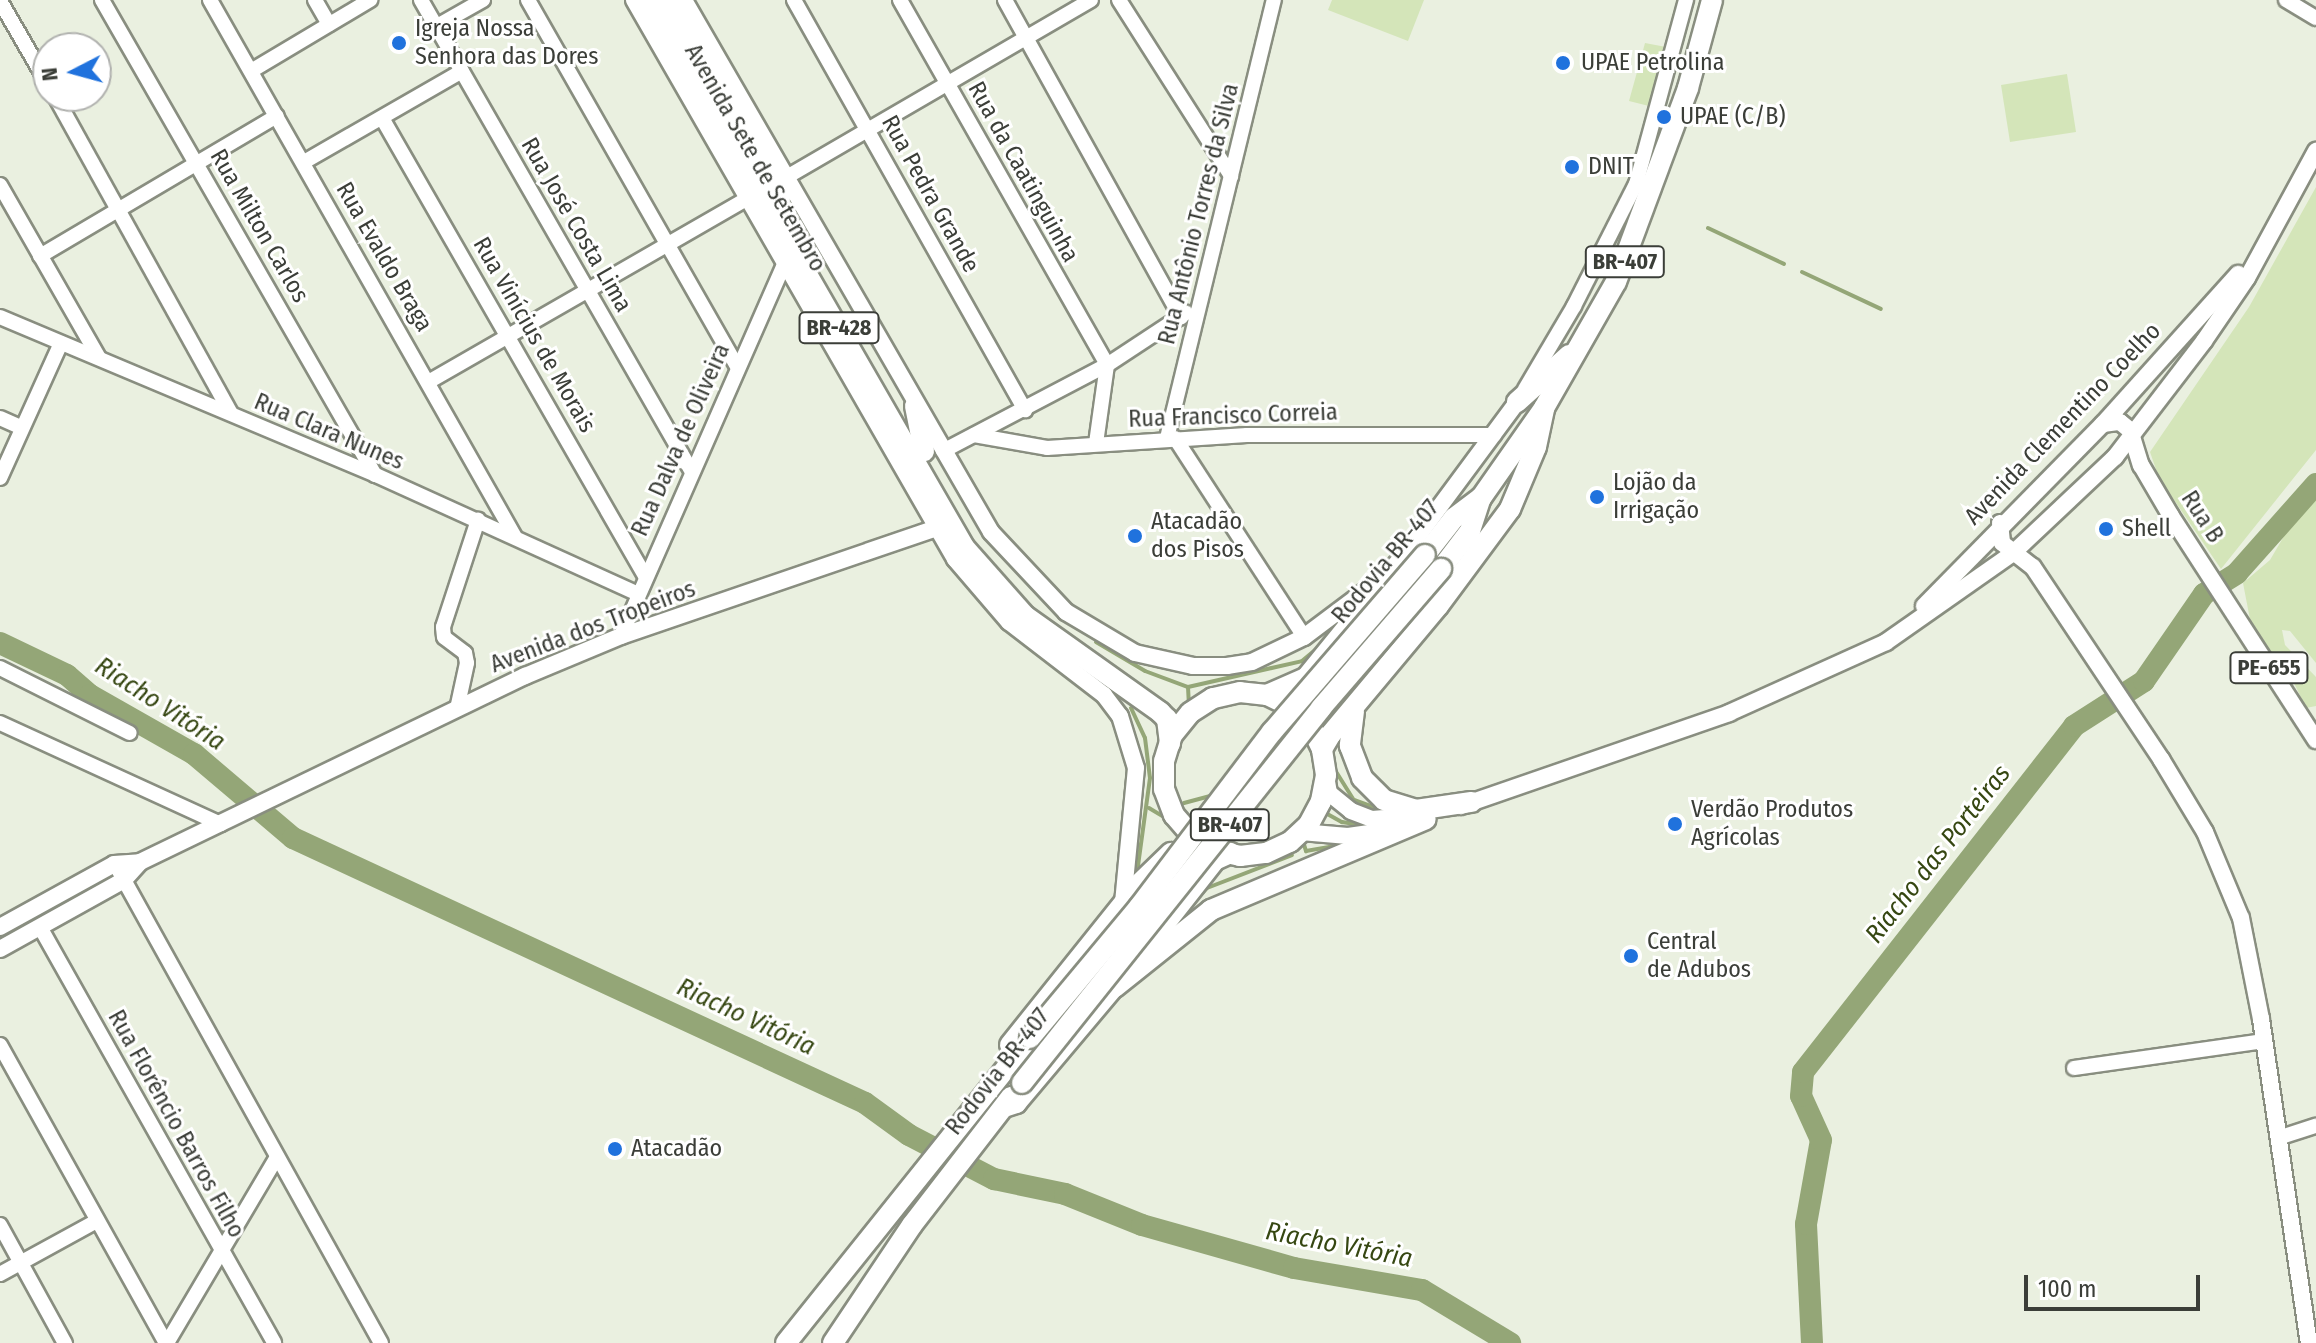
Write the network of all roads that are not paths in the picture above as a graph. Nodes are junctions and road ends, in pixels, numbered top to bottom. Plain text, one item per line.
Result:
1 (102, 0) edge
2 (210, 0) edge
3 (315, 0) edge
4 (370, 0) edge
5 (421, 0) edge
6 (483, 0) edge
7 (528, 0) edge
8 (634, 0) edge
9 (649, 0) edge
10 (665, 0) edge
11 (684, 0) edge
12 (794, 0) edge
13 (900, 0) edge
14 (1005, 0) edge
15 (1091, 0) edge
16 (1119, 0) edge
17 (1260, 0) edge
18 (1686, 0) edge
19 (1712, 0) edge
20 (2286, 0) edge
21 (0, 1) edge
22 (1272, 7) edge
23 (2316, 18) edge
24 (329, 24) junction
25 (437, 26) junction
26 (1026, 37) junction
27 (32, 56) edge
28 (251, 71) junction
29 (462, 71) junction
30 (948, 83) junction
31 (64, 112) edge
32 (277, 116) junction
33 (382, 118) junction
34 (868, 128) junction
35 (2316, 151) edge
36 (304, 162) junction
37 (198, 163) junction
38 (1231, 176) junction
39 (785, 178) junction
40 (0, 185) edge
41 (748, 198) junction
42 (119, 209) junction
43 (668, 244) junction
44 (2263, 244) junction
45 (40, 256) junction
46 (785, 262) junction
47 (588, 289) junction
48 (816, 303) junction
49 (1199, 305) junction
50 (0, 317) edge
51 (1181, 317) junction
52 (509, 335) junction
53 (1584, 341) junction
54 (61, 343) junction
55 (99, 359) junction
56 (1107, 365) junction
57 (737, 367) junction
58 (430, 381) junction
59 (1517, 402) junction
60 (915, 406) joint
61 (1544, 408) junction
62 (1025, 410) junction
63 (231, 414) junction
64 (0, 418) edge
65 (2103, 424) junction
66 (22, 428) junction
67 (2131, 433) junction
68 (974, 435) junction
69 (1494, 435) junction
70 (1171, 438) junction
71 (1096, 443) junction
72 (934, 451) junction
73 (692, 472) junction
74 (376, 475) junction
75 (0, 478) edge
76 (1481, 498) junction
77 (478, 520) junction
78 (2000, 523) junction
79 (937, 528) junction
80 (515, 537) junction
81 (2013, 553) junction
82 (1415, 555) junction
83 (645, 576) junction
84 (975, 583) junction
85 (638, 594) junction
86 (1003, 594) junction
87 (621, 636) junction
88 (1896, 636) junction
89 (1304, 637) junction
90 (0, 668) edge
91 (1267, 695) junction
92 (1358, 702) junction
93 (457, 709) junction
94 (1190, 713) junction
95 (0, 723) edge
96 (130, 733) dead end
97 (2316, 740) edge
98 (1170, 744) junction
99 (1322, 749) junction
100 (1326, 775) junction
101 (1471, 802) junction
102 (1174, 815) junction
103 (1426, 819) junction
104 (221, 824) junction
105 (1301, 832) junction
106 (1230, 853) junction
107 (140, 862) junction
108 (114, 864) junction
109 (124, 880) junction
110 (1123, 904) junction
111 (0, 927) edge
112 (40, 927) junction
113 (0, 949) edge
114 (1115, 987) junction
115 (2264, 1041) junction
116 (0, 1045) edge
117 (2074, 1068) dead end
118 (972, 1107) junction
119 (1004, 1107) junction
120 (2316, 1126) edge
121 (2278, 1138) junction
122 (277, 1157) junction
123 (97, 1221) junction
124 (0, 1225) edge
125 (222, 1250) junction
126 (21, 1263) junction
127 (0, 1274) edge
128 (65, 1343) edge
129 (166, 1343) edge
130 (274, 1343) edge
131 (381, 1343) edge
132 (786, 1343) edge
133 (833, 1343) edge
134 (2309, 1343) edge

1 - 37 street, Rua Milton Carlos
2 - 28 street, Rua Evaldo Braga
3 - 24 street
4 - 24 street
5 - 25 street, Rua José Costa Lima
6 - 25 street
7 - 43 street
8 - 41 main road, Avenida Sete de Setembro
9 - 48 highway, Avenida Sete de Setembro / BR-428
10 - 72 highway, Avenida Sete de Setembro / BR-428
11 - 39 main road, Avenida Sete de Setembro
12 - 34 street, Rua Pedra Grande
13 - 30 street, Rua da Caatinguinha
14 - 26 street
15 - 26 street
16 - 38 street
17 - 22 street
18 - 59 street
19 - 53 highway, BR-407
20 - 23 street
21 - 27 street
22 - 38 street, Rua Antônio Torres da Silva
24 - 28 street
25 - 29 street, Rua José Costa Lima
26 - 30 street
26 - 51 street
28 - 32 street, Rua Evaldo Braga
29 - 33 street
29 - 47 street, Rua José Costa Lima
30 - 34 street
30 - 56 street, Rua da Caatinguinha
31 - 42 street
32 - 36 street, Rua Evaldo Braga
32 - 37 street
33 - 36 street
33 - 52 street, Rua Vinícius de Morais
34 - 39 street
34 - 62 street, Rua Pedra Grande
35 - 44 main road, Avenida Clementino Coelho
36 - 58 street, Rua Evaldo Braga
37 - 42 street
37 - 74 street, Rua Milton Carlos
38 - 49 street, Rua Antônio Torres da Silva
39 - 60 main road, Avenida Sete de Setembro
40 - 45 street
41 - 43 street
41 - 46 main road, Avenida Sete de Setembro
42 - 45 street
42 - 63 street
43 - 47 street
43 - 57 street
44 - 65 main road, Avenida Clementino Coelho
44 - 67 main road, Avenida Clementino Coelho
45 - 55 street
46 - 48 main road, Avenida Sete de Setembro
46 - 57 street, Rua Dalva de Oliveira
47 - 52 street
47 - 73 street, Rua José Costa Lima
48 - 79 main road, Avenida Sete de Setembro
48 - 86 highway, Avenida Sete de Setembro / BR-428
49 - 51 street
49 - 70 street, Rua Antônio Torres da Silva
50 - 54 street, Rua Clara Nunes
51 - 56 street
52 - 58 street
52 - 83 street, Rua Vinícius de Morais
53 - 59 highway
53 - 61 highway, BR-407
54 - 55 street, Rua Clara Nunes
54 - 66 street
55 - 63 street, Rua Clara Nunes
56 - 62 street
56 - 71 street
57 - 73 street, Rua Dalva de Oliveira
58 - 80 street, Rua Evaldo Braga
59 - 69 main road, Avenida Sete de Setembro
60 - 72 highway
61 - 76 highway, BR-407
61 - 92 highway, BR-407
62 - 68 street
63 - 74 street, Rua Clara Nunes
64 - 66 street
65 - 67 main road
65 - 78 main road, Avenida Clementino Coelho
66 - 75 street
67 - 81 main road, Avenida Clementino Coelho
67 - 97 main road, Rua B / PE-655
68 - 71 street, Rua Francisco Correia
68 - 72 street
69 - 70 street, Rua Francisco Correia
69 - 82 main road, Avenida Sete de Setembro
70 - 71 street, Rua Francisco Correia
70 - 89 street
72 - 89 main road, Avenida Sete de Setembro
72 - 94 highway, Avenida Sete de Setembro / BR-428
73 - 83 street, Rua Dalva de Oliveira
74 - 77 street, Rua Clara Nunes
76 - 82 highway, Rodovia BR-407 / BR-407
76 - 119 highway, Rodovia BR-407 / BR-407, bridge
77 - 80 street, Rua Clara Nunes
77 - 93 street
78 - 81 main road
78 - 88 main road, Avenida Clementino Coelho
79 - 84 main road, Avenida Sete de Setembro
79 - 87 main road, Avenida dos Tropeiros
80 - 85 street, Rua Clara Nunes
81 - 88 main road, Avenida Clementino Coelho
81 - 115 main road
82 - 89 main road, Avenida Sete de Setembro
82 - 91 highway, BR-407
82 - 118 highway, Rodovia BR-407 / BR-407, bridge
83 - 85 street, Rua Dalva de Oliveira
84 - 86 highway
84 - 110 main road, Avenida Sete de Setembro
85 - 87 street, Rua Dalva de Oliveira
86 - 98 highway, Avenida Sete de Setembro / BR-428
87 - 93 main road, Avenida dos Tropeiros
88 - 101 main road, Avenida Clementino Coelho
90 - 96 street
91 - 94 highway
91 - 99 highway
92 - 99 highway, BR-407
92 - 101 highway
93 - 104 main road, Avenida dos Tropeiros
94 - 98 highway
95 - 104 street
98 - 102 highway
99 - 100 highway
100 - 101 main road, Avenida Clementino Coelho
100 - 105 highway
101 - 103 main road, Avenida Clementino Coelho
102 - 106 highway
102 - 110 highway, BR-407
103 - 105 main road, Avenida Clementino Coelho
103 - 114 highway
104 - 107 main road, Avenida dos Tropeiros
105 - 106 highway
106 - 114 highway, BR-407
107 - 108 main road
107 - 109 main road
108 - 109 street
108 - 111 main road
109 - 112 main road
109 - 122 street
110 - 118 highway, BR-407
112 - 113 main road
112 - 125 street, Rua Florêncio Barros Filho
114 - 119 highway, BR-407
115 - 117 street
115 - 121 main road
116 - 123 street
118 - 132 highway, Rodovia BR-407 / BR-407
119 - 133 highway, Rodovia BR-407 / BR-407
120 - 121 street
121 - 134 main road
122 - 125 street
122 - 131 street
123 - 126 street
123 - 129 street
124 - 126 street
125 - 129 street
125 - 130 street, Rua Florêncio Barros Filho
126 - 127 street
126 - 128 street

